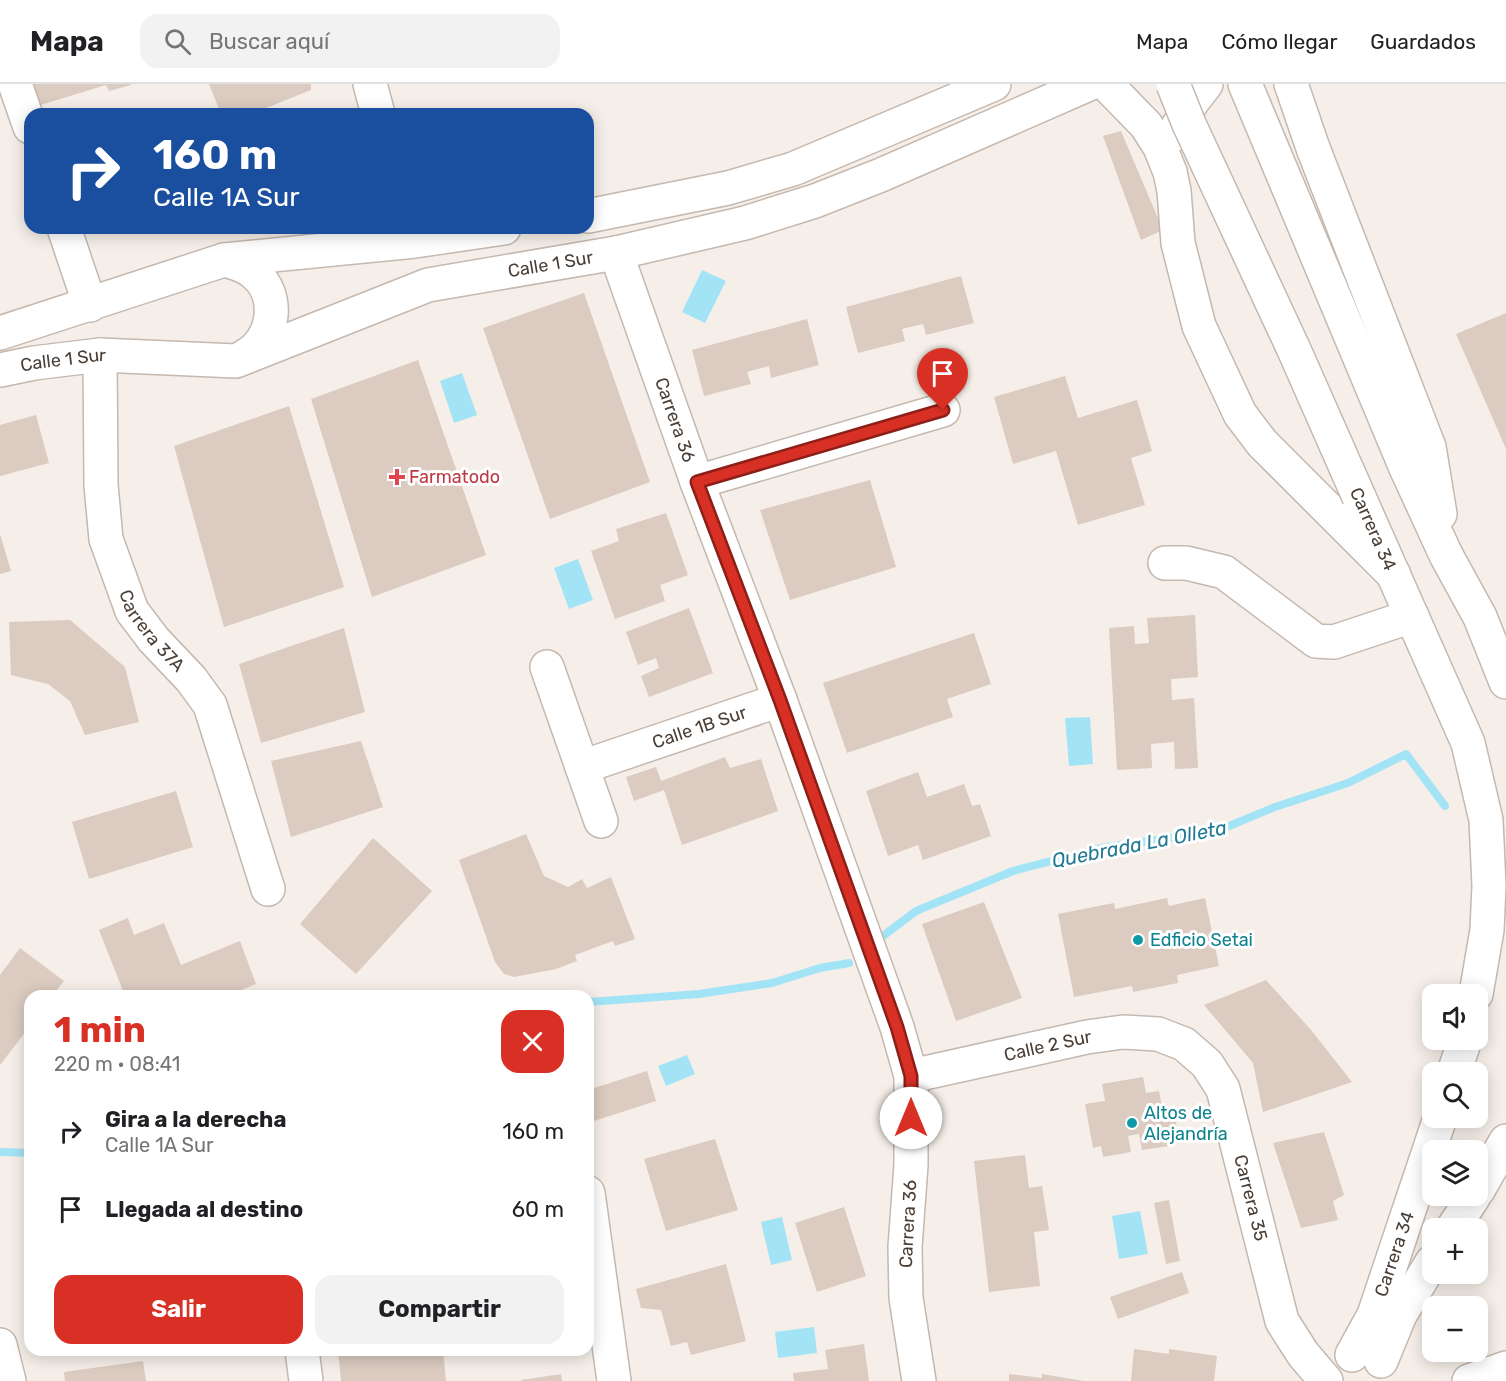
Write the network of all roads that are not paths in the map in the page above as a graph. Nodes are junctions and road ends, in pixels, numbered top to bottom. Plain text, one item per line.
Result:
1 (15, 84) edge
2 (370, 84) edge
3 (994, 84) edge
4 (1089, 84) edge
5 (1106, 84) edge
6 (1173, 84) edge
7 (1206, 84) edge
8 (1245, 84) edge
9 (1291, 84) edge
10 (931, 96) edge
11 (376, 108) edge
12 (24, 110) edge
13 (1163, 155) junction
14 (594, 215) edge
15 (66, 234) edge
16 (414, 235) edge
17 (616, 254) junction
18 (224, 260) junction
19 (90, 305) junction
20 (0, 333) edge
21 (100, 355) junction
22 (236, 361) junction
23 (0, 370) edge
24 (943, 410) dead end
25 (697, 482) junction
26 (1446, 555) junction
27 (1165, 563) dead end
28 (1394, 575) junction
29 (1412, 616) junction
30 (547, 667) dead end
31 (1506, 682) edge
32 (780, 700) junction
33 (582, 767) junction
34 (601, 821) dead end
35 (268, 889) dead end
36 (1478, 984) edge
37 (1184, 1044) joint
38 (911, 1076) junction
39 (1437, 1128) edge
40 (1506, 1141) edge
41 (1488, 1172) edge
42 (594, 1236) edge
43 (1422, 1279) edge
44 (0, 1345) edge
45 (303, 1356) edge
46 (1347, 1368) edge
47 (1506, 1368) edge
48 (9, 1381) edge
49 (306, 1381) edge
50 (614, 1381) edge
51 (920, 1381) edge
52 (1469, 1381) edge

1 - 12 street
2 - 11 street
3 - 10 street
4 - 17 street, Calle 1 Sur
5 - 13 street
6 - 28 street, Carrera 34, bridge
7 - 13 street
8 - 26 street
9 - 26 street
10 - 14 street
13 - 28 street
15 - 19 street
16 - 18 street
17 - 22 street, Calle 1 Sur
17 - 25 street, Carrera 36
18 - 19 street
18 - 22 street
19 - 20 street
21 - 22 street, Calle 1 Sur
21 - 23 street, Calle 1 Sur
21 - 35 street, Carrera 37A
24 - 25 street
25 - 32 street, Carrera 36
26 - 31 street
27 - 29 street
28 - 29 street, Carrera 34
29 - 36 street, Carrera 34
30 - 33 street
32 - 33 street, Calle 1B Sur
32 - 38 street, Carrera 36
33 - 34 street
37 - 38 street, Calle 2 Sur
37 - 46 street, Carrera 35
38 - 51 street, Carrera 36
39 - 46 street, Carrera 34
40 - 41 street
42 - 50 street
43 - 46 street, Carrera 34
44 - 48 street
45 - 49 street
47 - 52 street

